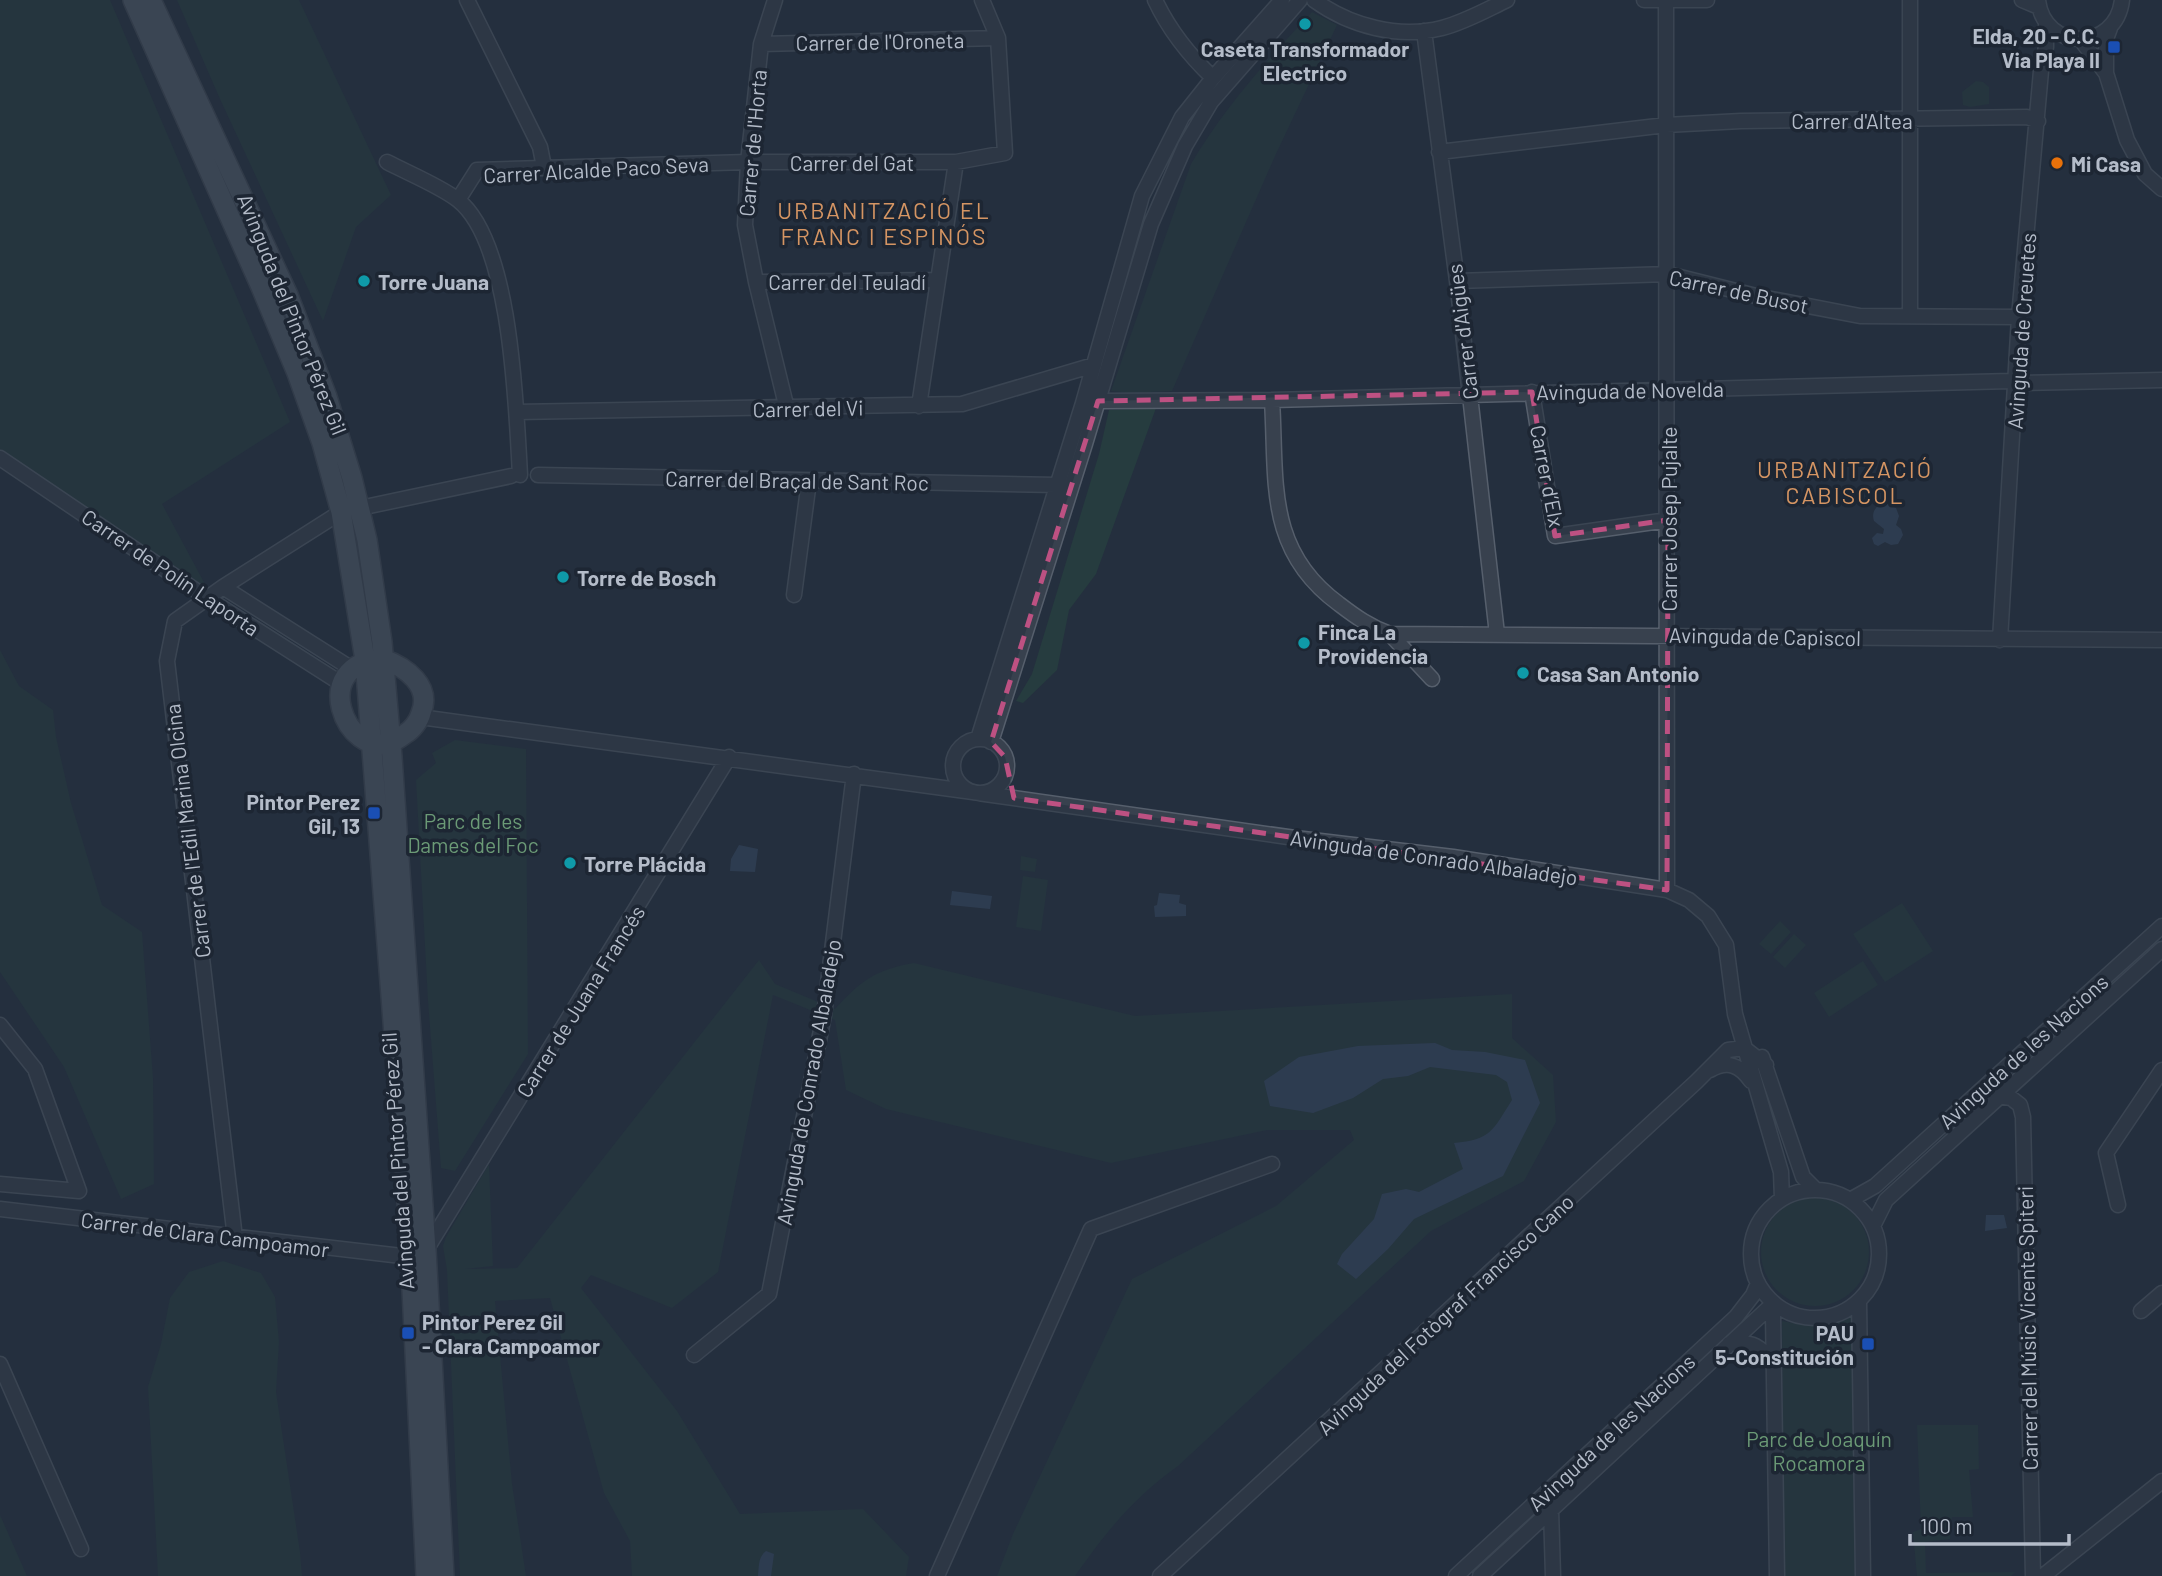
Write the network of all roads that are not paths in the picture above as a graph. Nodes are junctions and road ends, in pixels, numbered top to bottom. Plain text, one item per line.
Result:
1 (133, 0) edge
2 (151, 0) edge
3 (467, 0) edge
4 (775, 0) edge
5 (982, 0) edge
6 (1155, 0) edge
7 (1282, 0) edge
8 (1300, 0) edge
9 (1314, 0) edge
10 (1507, 0) edge
11 (1644, 0) edge
12 (1707, 0) edge
13 (1910, 0) edge
14 (2022, 0) edge
15 (2122, 0) edge
16 (1666, 1) edge
17 (2038, 4) edge
18 (2046, 23) junction
19 (2110, 28) junction
20 (1424, 31) junction
21 (998, 38) junction
22 (2081, 40) junction
23 (761, 44) junction
24 (2106, 73) junction
25 (1213, 78) junction
26 (1911, 119) junction
27 (2038, 121) junction
28 (1666, 125) junction
29 (1440, 152) junction
30 (387, 162) dead end
31 (748, 162) junction
32 (956, 162) junction
33 (544, 167) junction
34 (2162, 190) edge
35 (458, 200) junction
36 (1668, 274) junction
37 (938, 280) junction
38 (1457, 281) junction
39 (755, 282) junction
40 (1910, 316) junction
41 (2019, 317) junction
42 (1094, 365) junction
43 (2162, 380) edge
44 (2017, 383) junction
45 (1667, 389) junction
46 (1532, 392) junction
47 (1469, 394) junction
48 (1272, 400) junction
49 (1098, 401) junction
50 (919, 406) junction
51 (787, 409) junction
52 (517, 412) junction
53 (0, 458) edge
54 (538, 475) dead end
55 (809, 481) junction
56 (1057, 485) junction
57 (351, 510) junction
58 (1668, 520) junction
59 (223, 587) junction
60 (794, 595) dead end
61 (207, 598) junction
62 (1390, 634) junction
63 (1497, 635) junction
64 (1668, 635) junction
65 (2000, 640) junction
66 (2162, 640) edge
67 (361, 668) junction
68 (1433, 679) dead end
69 (421, 717) junction
70 (985, 741) junction
71 (381, 744) junction
72 (729, 757) junction
73 (954, 772) junction
74 (853, 774) junction
75 (1006, 775) junction
76 (940, 787) junction
77 (976, 792) junction
78 (1014, 798) junction
79 (1667, 890) junction
80 (2162, 926) edge
81 (2162, 949) edge
82 (1735, 1014) junction
83 (0, 1026) edge
84 (1744, 1048) junction
85 (1728, 1050) junction
86 (1765, 1061) junction
87 (2162, 1070) edge
88 (1706, 1072) junction
89 (1755, 1086) junction
90 (1998, 1096) junction
91 (1272, 1164) dead end
92 (0, 1184) edge
93 (1816, 1190) junction
94 (1782, 1199) junction
95 (1850, 1200) junction
96 (423, 1201) junction
97 (2118, 1205) dead end
98 (0, 1209) edge
99 (451, 1209) junction
100 (1873, 1226) junction
101 (235, 1238) junction
102 (418, 1254) junction
103 (1758, 1283) junction
104 (2162, 1293) edge
105 (1859, 1301) junction
106 (1775, 1304) junction
107 (2141, 1311) dead end
108 (1728, 1344) junction
109 (694, 1355) dead end
110 (1774, 1360) junction
111 (0, 1364) edge
112 (2162, 1481) edge
113 (1551, 1509) junction
114 (81, 1549) dead end
115 (426, 1576) edge
116 (444, 1576) edge
117 (937, 1576) edge
118 (1160, 1576) edge
119 (1456, 1576) edge
120 (1480, 1576) edge
121 (1552, 1576) edge
122 (1777, 1576) edge
123 (1863, 1576) edge
124 (2033, 1576) edge
125 (2043, 1576) edge

1 - 57 main road, Avinguda del Pintor Pérez Gil
2 - 57 main road, Avinguda del Pintor Pérez Gil
3 - 33 street
4 - 23 street, Carrer de l'Horta
5 - 21 street
6 - 25 street
7 - 25 street
8 - 49 street
9 - 20 street
10 - 20 street
11 - 16 street
12 - 16 street
13 - 26 street
14 - 17 street
15 - 19 street
16 - 28 street, Carrer Josep Pujalte
17 - 18 street
18 - 22 street
18 - 27 street, Avinguda de Creuetes
19 - 22 street
19 - 24 street
20 - 29 street, Carrer d'Aigües
21 - 23 street, Carrer de l'Oroneta
21 - 32 street, Carrer del Gat
22 - 24 street
23 - 31 street, Carrer de l'Horta
24 - 34 street
25 - 42 street
26 - 27 street, Carrer d'Altea
26 - 28 street, Carrer d'Altea
26 - 40 street
27 - 41 street, Avinguda de Creuetes
28 - 29 street, Carrer d'Altea
28 - 36 street, Carrer Josep Pujalte
29 - 38 street, Carrer d'Aigües
30 - 35 street
31 - 32 street, Carrer del Gat
31 - 33 street, Carrer Alcalde Paco Seva
31 - 39 street, Carrer de l'Horta
32 - 37 street
33 - 35 street, Carrer Alcalde Paco Seva
35 - 52 street
36 - 38 street, Carrer de Busot
36 - 40 street, Carrer de Busot
36 - 45 street, Carrer Josep Pujalte
37 - 39 street, Carrer del Teuladí
37 - 50 street
38 - 47 street, Carrer d'Aigües
39 - 51 street, Carrer de l'Horta
40 - 41 street, Carrer de Busot
41 - 44 street, Avinguda de Creuetes
42 - 50 street, Carrer del Vi
42 - 56 street
43 - 44 street, Avinguda de Novelda
44 - 45 street, Avinguda de Novelda
44 - 65 street, Avinguda de Creuetes
45 - 46 street, Avinguda de Novelda
45 - 58 street, Carrer Josep Pujalte
46 - 47 street, Avinguda de Novelda
46 - 58 street, Carrer d’Elx
47 - 48 street, Avinguda de Novelda
47 - 63 street, Carrer d'Aigües
48 - 49 street, Avinguda de Novelda
48 - 62 street, Avinguda de Capiscol
49 - 70 street
50 - 51 street, Carrer del Vi
51 - 52 street, Carrer del Vi
52 - 57 street, Carrer de l'Edil Marina Olcina
53 - 61 street, Carrer de Polín Laporta
54 - 55 street, Carrer del Braçal de Sant Roc
55 - 56 street, Carrer del Braçal de Sant Roc
55 - 60 street
56 - 70 street
57 - 59 street, Carrer de l'Edil Marina Olcina
57 - 67 main road, Avinguda del Pintor Pérez Gil
58 - 64 street, Carrer Josep Pujalte
59 - 61 street, Carrer de l'Edil Marina Olcina
59 - 67 street, Carrer de Polín Laporta
61 - 67 street, Carrer de Polín Laporta
61 - 101 street, Carrer de l'Edil Marina Olcina
62 - 63 street, Avinguda de Capiscol
62 - 68 street
63 - 64 street, Avinguda de Capiscol
64 - 65 street, Avinguda de Capiscol
64 - 79 street, Carrer Josep Pujalte
65 - 66 street, Avinguda de Capiscol
67 - 69 main road
67 - 71 main road, Avinguda del Pintor Pérez Gil
67 - 71 main road, Avinguda del Pintor Pérez Gil
69 - 71 main road
69 - 72 street, Avinguda de Conrado Albaladejo
70 - 73 street
70 - 75 street
71 - 96 main road, Avinguda del Pintor Pérez Gil
71 - 102 main road, Avinguda del Pintor Pérez Gil
72 - 74 street, Avinguda de Conrado Albaladejo
72 - 99 street, Carrer de Juana Francés
73 - 76 street
73 - 77 street
74 - 76 street, Avinguda de Conrado Albaladejo
74 - 109 street, Avinguda de Conrado Albaladejo
75 - 77 street
75 - 78 street
76 - 77 street, Avinguda de Conrado Albaladejo
77 - 78 street, Avinguda de Conrado Albaladejo
78 - 79 street, Avinguda de Conrado Albaladejo
79 - 82 street
80 - 95 street, Avinguda de les Nacions
81 - 90 street, Avinguda de les Nacions
82 - 84 street
82 - 85 street
82 - 86 street
83 - 92 street
84 - 85 street
84 - 86 street
84 - 89 street
85 - 88 street, Avinguda del Fotògraf Francisco Cano
86 - 93 street
87 - 97 street
88 - 89 street
88 - 118 street, Avinguda del Fotògraf Francisco Cano
89 - 94 street
90 - 100 street, Avinguda de les Nacions
90 - 124 street, Carrer del Músic Vicente Spiteri
91 - 117 street
93 - 94 street
93 - 95 street
94 - 103 street
95 - 100 street
96 - 99 street
96 - 102 main road, Avinguda del Pintor Pérez Gil
98 - 101 street, Carrer de Clara Campoamor
99 - 102 street, Carrer de Juana Francés
100 - 105 street
101 - 102 street, Carrer de Clara Campoamor
102 - 115 main road, Avinguda del Pintor Pérez Gil
102 - 116 main road, Avinguda del Pintor Pérez Gil
103 - 106 street
103 - 119 street, Avinguda de les Nacions
104 - 107 street
105 - 106 street
105 - 123 street
106 - 108 street, Avinguda de les Nacions
106 - 110 street
108 - 110 street
108 - 113 street, Avinguda de les Nacions
110 - 122 street
111 - 114 street
112 - 125 street
113 - 120 street, Avinguda de les Nacions
113 - 121 street

